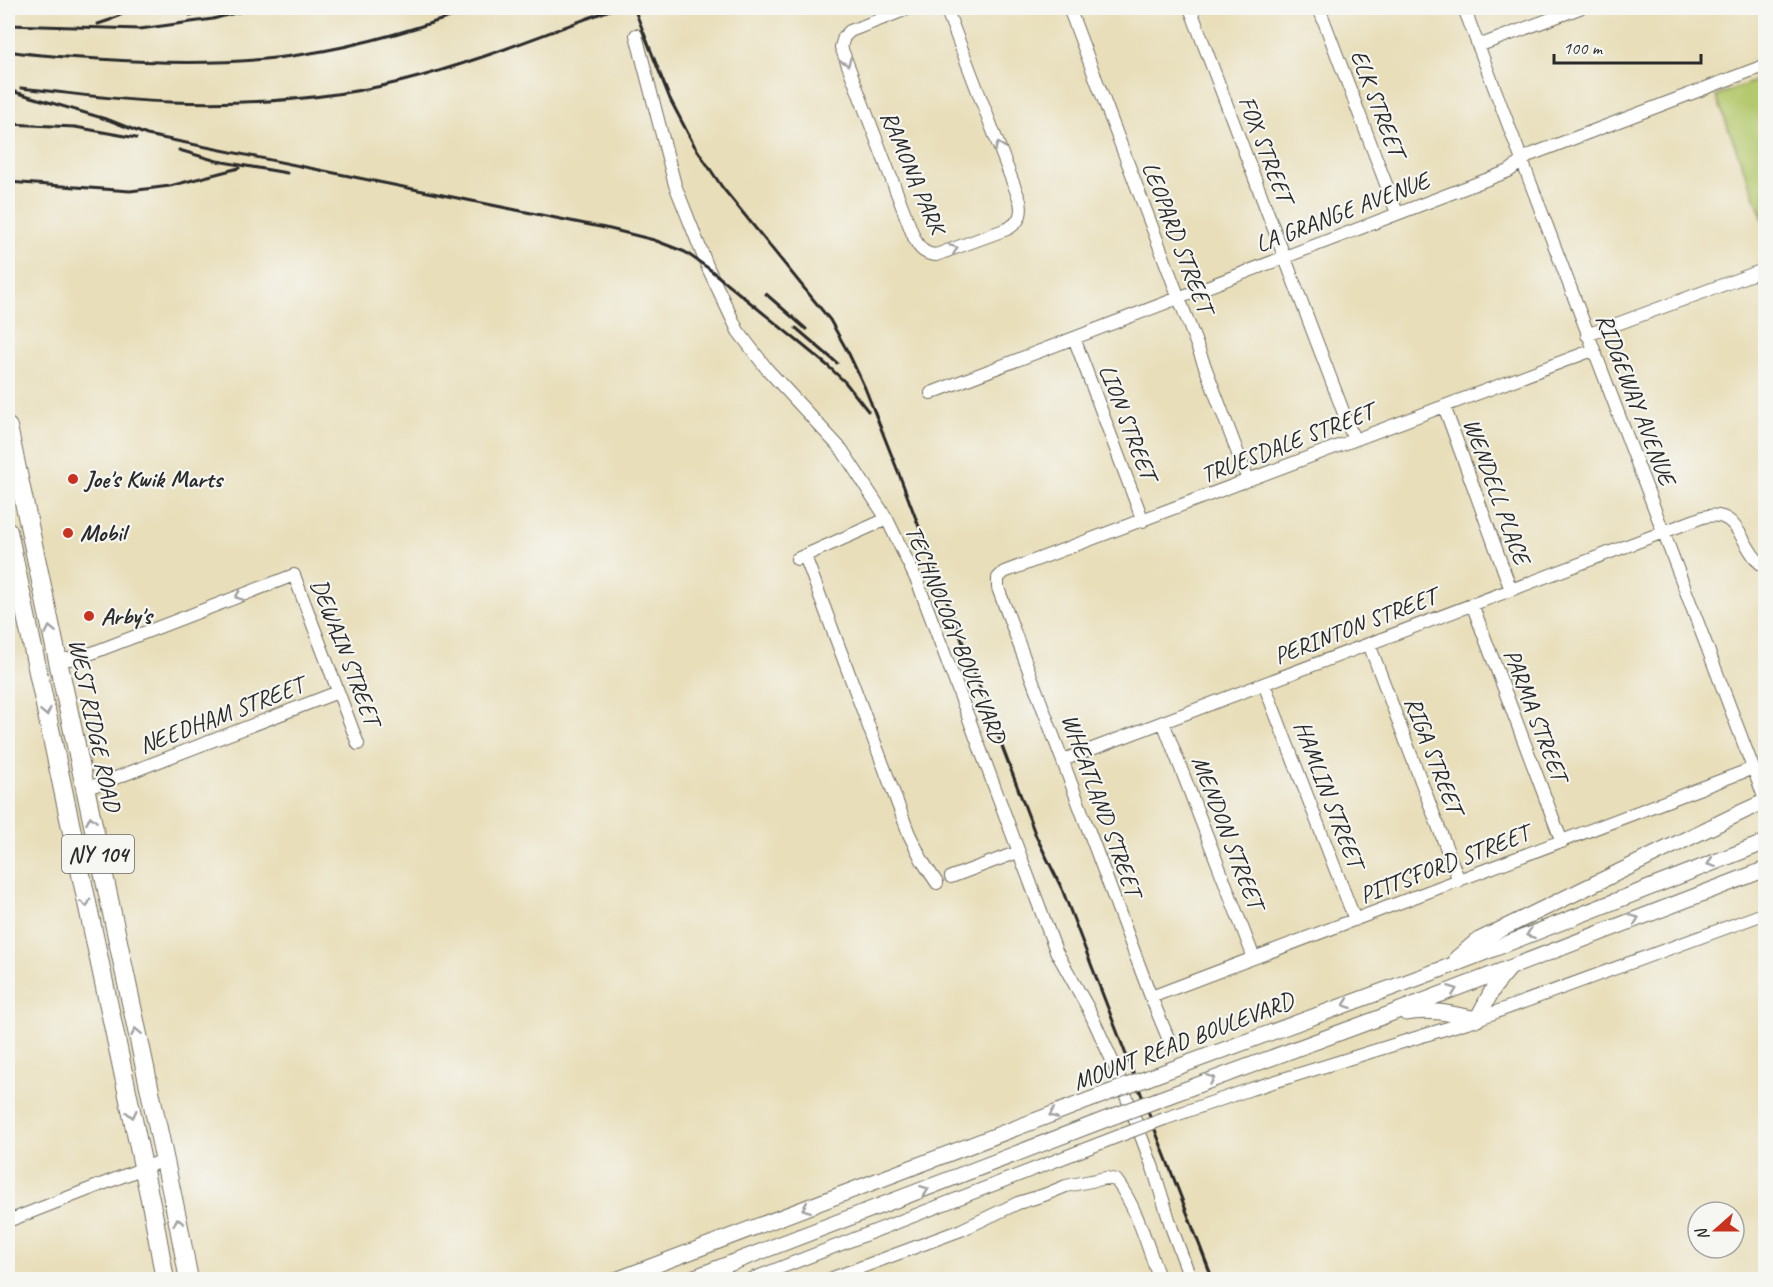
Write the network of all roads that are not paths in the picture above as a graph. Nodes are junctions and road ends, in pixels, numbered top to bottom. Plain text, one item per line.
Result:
1 (910, 8) edge
2 (946, 8) edge
3 (1069, 8) edge
4 (1190, 8) edge
5 (1319, 8) edge
6 (1464, 8) edge
7 (1580, 8) edge
8 (636, 35) dead end
9 (1478, 46) junction
10 (1766, 65) edge
11 (1521, 162) junction
12 (1397, 213) junction
13 (1284, 257) junction
14 (1766, 269) edge
15 (1178, 298) junction
16 (1587, 335) junction
17 (1074, 338) junction
18 (1593, 350) junction
19 (931, 393) dead end
20 (1444, 406) junction
21 (8, 428) edge
22 (1354, 440) junction
23 (1248, 480) junction
24 (887, 519) junction
25 (1143, 521) junction
26 (1662, 532) junction
27 (30, 537) junction
28 (8, 540) edge
29 (1766, 568) edge
30 (998, 578) joint
31 (1511, 590) junction
32 (1472, 604) junction
33 (1369, 644) junction
34 (56, 660) junction
35 (1264, 684) junction
36 (338, 692) junction
37 (1163, 722) junction
38 (358, 744) dead end
39 (1063, 760) junction
40 (1751, 769) junction
41 (84, 788) junction
42 (1765, 803) edge
43 (1562, 842) junction
44 (1766, 842) edge
45 (1018, 852) junction
46 (1766, 869) edge
47 (951, 877) dead end
48 (1460, 881) junction
49 (937, 883) dead end
50 (1766, 913) edge
51 (1355, 920) junction
52 (1254, 958) junction
53 (1445, 968) junction
54 (1510, 968) junction
55 (1151, 997) junction
56 (1374, 1020) junction
57 (1477, 1020) junction
58 (1171, 1045) dead end
59 (164, 1160) junction
60 (144, 1168) junction
61 (8, 1221) edge
62 (161, 1254) junction
63 (158, 1280) edge
64 (165, 1280) edge
65 (189, 1280) edge
66 (616, 1280) edge
67 (687, 1280) edge
68 (749, 1280) edge
69 (827, 1280) edge
70 (1160, 1280) edge
71 (1191, 1280) edge

1 -> 2 street, RAMONA PARK
3 - 15 street, LEOPARD STREET
4 - 13 street, FOX STREET
5 - 12 street, ELK STREET
6 - 9 street, RIDGEWAY AVENUE
7 - 9 street
8 - 24 street, TECHNOLOGY BOULEVARD
9 - 11 street, RIDGEWAY AVENUE
10 - 11 street, LA GRANGE AVENUE
11 - 12 street, LA GRANGE AVENUE
11 - 16 street, RIDGEWAY AVENUE
12 - 13 street, LA GRANGE AVENUE
13 - 15 street, LA GRANGE AVENUE
13 - 22 street, FOX STREET
14 - 16 street
15 - 17 street, LA GRANGE AVENUE
15 - 23 street, LEOPARD STREET
16 - 18 street, RIDGEWAY AVENUE
17 - 19 street, LA GRANGE AVENUE
17 - 25 street, LION STREET
18 - 20 street, TRUESDALE STREET
18 - 26 street, RIDGEWAY AVENUE
20 - 22 street, TRUESDALE STREET
20 - 31 street, WENDELL PLACE
21 - 27 highway, WEST RIDGE ROAD / NY 104
22 - 23 street, TRUESDALE STREET
23 - 25 street, TRUESDALE STREET
24 - 45 street, TECHNOLOGY BOULEVARD
24 - 49 street
25 - 30 street, TRUESDALE STREET
26 - 29 street, PERINTON STREET
26 - 31 street, PERINTON STREET
26 - 40 street, RIDGEWAY AVENUE
27 - 28 street
34 -> 27 highway, WEST RIDGE ROAD / NY 104
28 -> 60 highway, WEST RIDGE ROAD / NY 104
30 - 39 street, WHEATLAND STREET
31 - 32 street, PERINTON STREET
32 - 33 street, PERINTON STREET
32 - 43 street, PARMA STREET
33 - 35 street, PERINTON STREET
33 - 48 street, RIGA STREET
36 -> 34 street, DEWAIN STREET
34 - 41 highway, WEST RIDGE ROAD / NY 104
35 - 37 street, PERINTON STREET
35 - 51 street, HAMLIN STREET
36 - 38 street, DEWAIN STREET
36 - 41 street, NEEDHAM STREET
37 - 39 street, PERINTON STREET
37 - 52 street, MENDON STREET
39 - 55 street, WHEATLAND STREET
40 - 42 street, RIDGEWAY AVENUE
40 - 43 street, PITTSFORD STREET
59 -> 41 highway, WEST RIDGE ROAD / NY 104
42 - 53 main road
43 - 48 street, PITTSFORD STREET
44 -> 53 main road, MOUNT READ BOULEVARD
45 - 47 street
45 - 71 street, TECHNOLOGY BOULEVARD
54 -> 46 main road, MOUNT READ BOULEVARD
48 - 51 street, PITTSFORD STREET
50 - 57 street
51 - 52 street, PITTSFORD STREET
52 - 55 street, PITTSFORD STREET
53 -> 66 main road, MOUNT READ BOULEVARD, bridge
56 -> 54 main road, MOUNT READ BOULEVARD
54 - 57 main road
55 - 58 street, WHEATLAND STREET
56 - 57 main road
67 -> 56 main road, MOUNT READ BOULEVARD, bridge
57 - 68 street, bridge
59 - 60 street
65 -> 59 highway, WEST RIDGE ROAD / NY 104
60 - 61 street
60 - 62 highway, WEST RIDGE ROAD / NY 104
62 - 63 highway
62 - 64 highway, WEST RIDGE ROAD / NY 104
69 - 70 street

